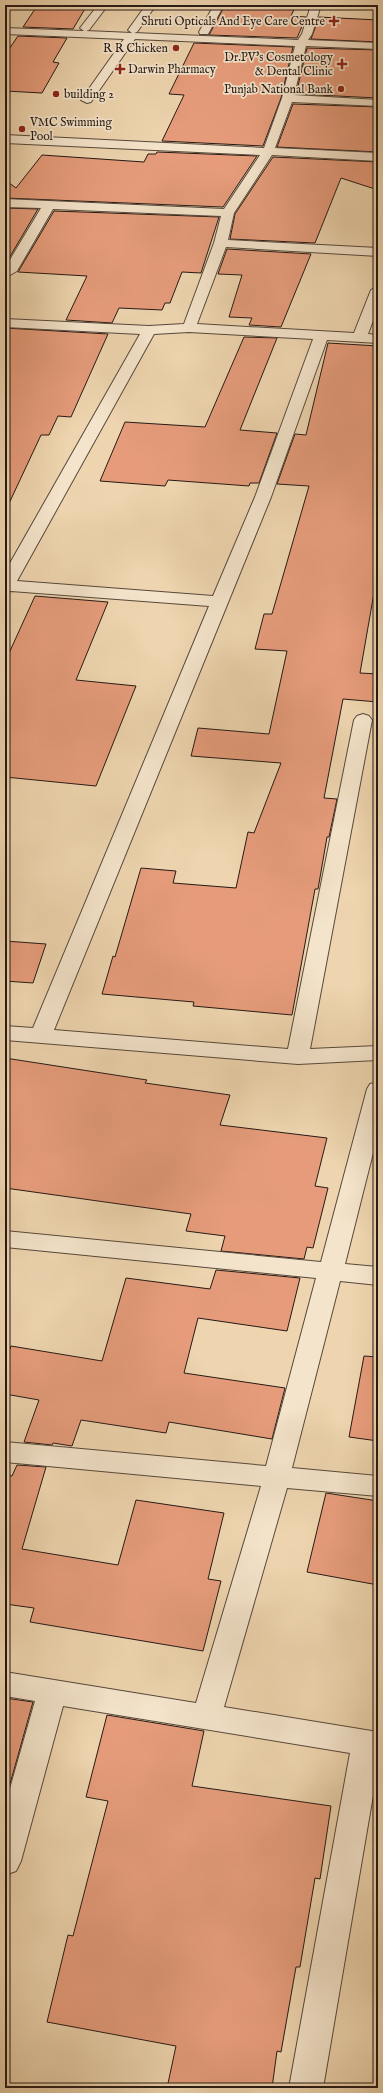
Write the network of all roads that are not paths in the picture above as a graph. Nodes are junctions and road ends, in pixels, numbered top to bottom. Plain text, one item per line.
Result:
1 (103, 5) edge
2 (151, 5) edge
3 (219, 5) edge
4 (316, 5) edge
5 (5, 24) edge
6 (85, 28) junction
7 (5, 31) edge
8 (204, 32) junction
9 (133, 33) junction
10 (378, 38) edge
11 (304, 39) junction
12 (378, 46) edge
13 (288, 98) junction
14 (87, 100) dead end
15 (378, 103) edge
16 (5, 138) edge
17 (268, 152) junction
18 (378, 157) edge
19 (5, 203) edge
20 (49, 205) junction
21 (228, 213) junction
22 (221, 243) junction
23 (378, 252) edge
24 (10, 271) dead end
25 (378, 290) edge
26 (5, 323) edge
27 (189, 328) junction
28 (149, 330) junction
29 (321, 336) junction
30 (359, 338) junction
31 (378, 339) edge
32 (5, 585) edge
33 (219, 602) junction
34 (363, 720) dead end
35 (5, 1033) edge
36 (41, 1035) junction
37 (378, 1053) edge
38 (298, 1057) junction
39 (378, 1089) edge
40 (5, 1239) edge
41 (330, 1271) junction
42 (378, 1276) edge
43 (5, 1452) edge
44 (277, 1476) junction
45 (378, 1486) edge
46 (5, 1684) edge
47 (52, 1692) junction
48 (207, 1717) junction
49 (372, 1744) edge
50 (5, 1861) edge
51 (306, 2088) edge

1 - 6 street
2 - 9 street
3 - 8 street
4 - 11 street
5 - 6 street
6 - 9 street
7 - 9 street
8 - 9 street
8 - 11 street
9 - 11 street
9 - 14 street
10 - 11 street
11 - 12 street
11 - 13 street
13 - 15 street
13 - 17 street
16 - 17 street
17 - 18 street
17 - 21 street
19 - 20 street
20 - 21 street
20 - 24 street
21 - 22 street
22 - 23 street
22 - 27 street
25 - 30 street
26 - 28 street
27 - 28 street
27 - 29 street
28 - 32 street
29 - 30 street
29 - 33 street
30 - 31 street
32 - 33 street
33 - 36 street
34 - 38 street
35 - 36 street
36 - 38 street
37 - 38 street
39 - 41 street
40 - 41 street
41 - 42 street
41 - 44 street
43 - 44 street
44 - 45 street
44 - 48 street
46 - 47 street
47 - 48 street
47 - 50 street
48 - 49 street
49 - 51 street

